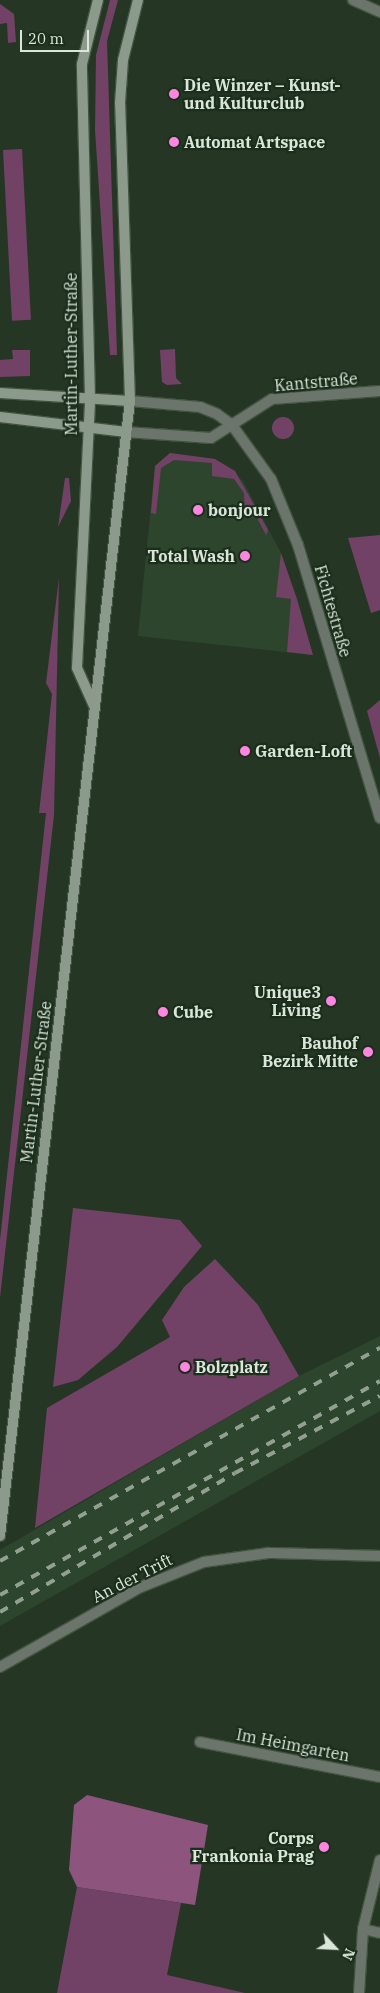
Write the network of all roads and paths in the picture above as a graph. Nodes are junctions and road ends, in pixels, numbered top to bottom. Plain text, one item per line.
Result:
1 (98, 0) edge
2 (138, 0) edge
3 (353, 0) edge
4 (380, 12) edge
5 (380, 391) edge
6 (0, 393) edge
7 (90, 398) junction
8 (130, 401) junction
9 (0, 417) edge
10 (232, 424) junction
11 (88, 426) junction
12 (126, 432) junction
13 (94, 707) junction
14 (380, 818) edge
15 (4, 1461) edge
16 (0, 1536) edge
17 (380, 1556) edge
18 (0, 1667) edge
19 (200, 1742) dead end
20 (380, 1777) edge
21 (380, 1860) edge
22 (363, 1929) junction
23 (380, 1933) edge
24 (359, 1993) edge

1 - 7 main road, Martin-Luther-Straße
2 - 8 main road, Martin-Luther-Straße
3 - 4 street
5 - 10 street, Kantstraße
6 - 7 main road, Fichtestraße
7 - 8 main road, Fichtestraße
7 - 11 main road, Martin-Luther-Straße
8 - 10 street, Fichtestraße
8 - 12 main road, Martin-Luther-Straße
9 - 11 main road
10 - 12 street
10 - 14 street, Fichtestraße
11 - 12 main road
11 - 13 main road, Martin-Luther-Straße
12 - 13 main road, Martin-Luther-Straße
13 - 15 main road, Martin-Luther-Straße
15 - 16 main road, Martin-Luther-Straße
17 - 18 street, An der Trift
19 - 20 street, Im Heimgarten
21 - 22 street
22 - 23 street
22 - 24 street

